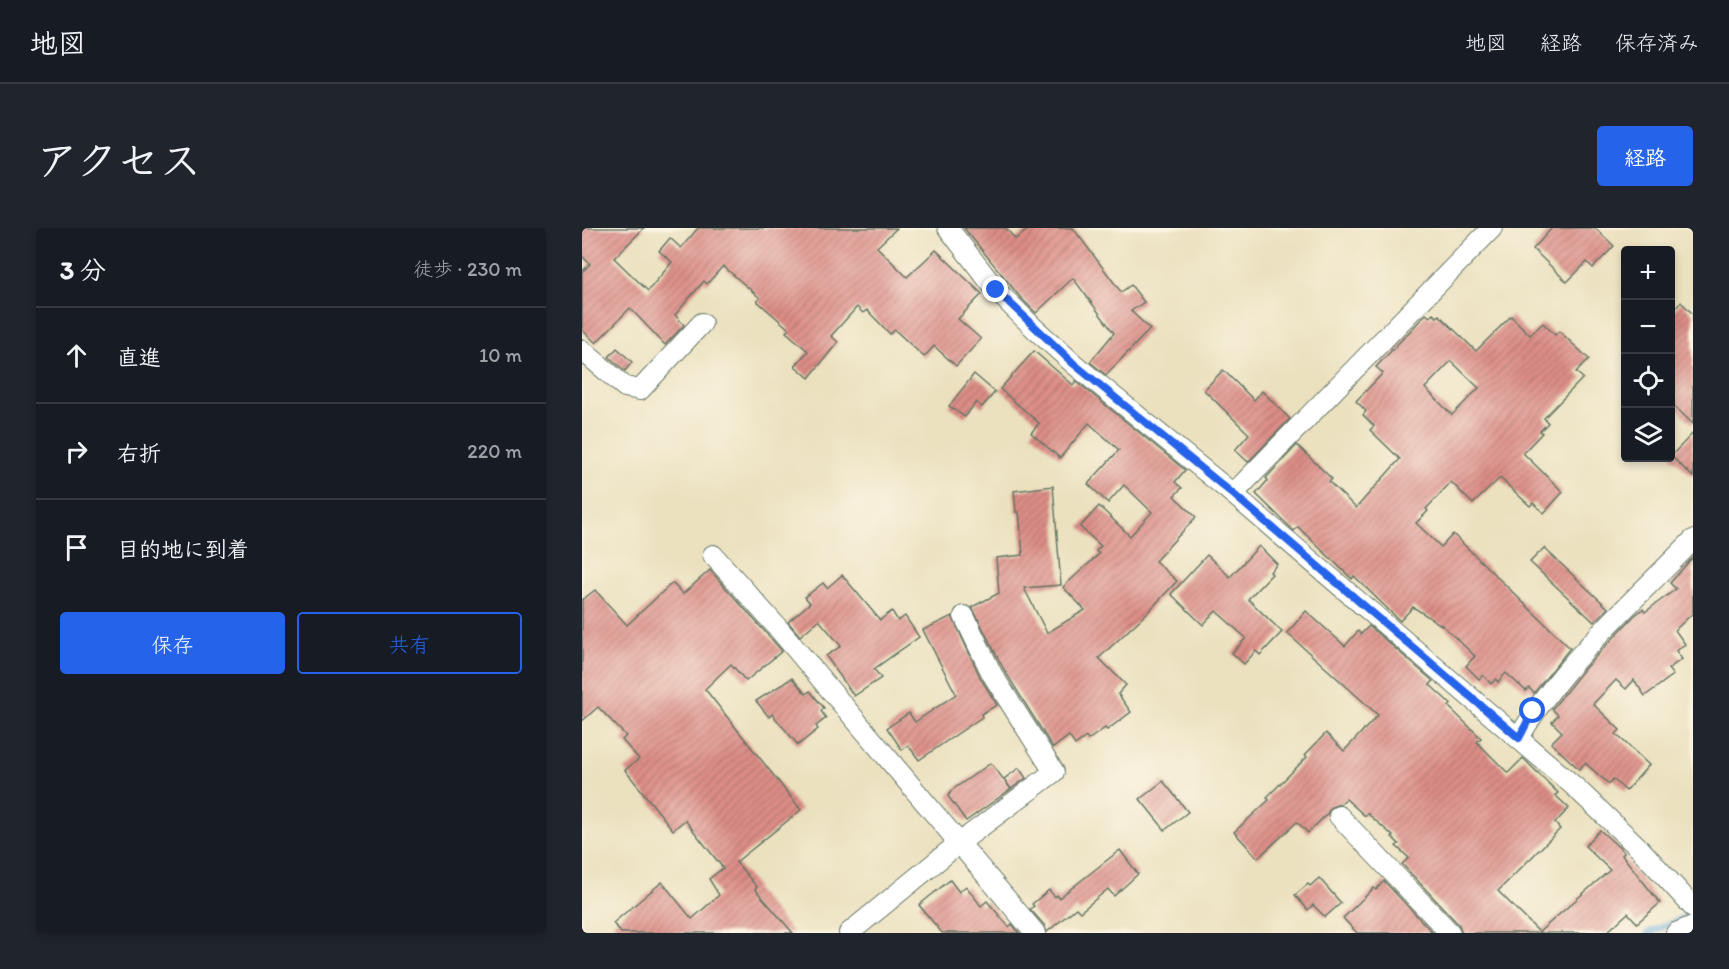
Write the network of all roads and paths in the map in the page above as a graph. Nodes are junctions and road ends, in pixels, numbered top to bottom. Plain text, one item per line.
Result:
1 (948, 228) edge
2 (1492, 228) edge
3 (702, 322) dead end
4 (582, 350) edge
5 (1233, 494) junction
6 (1693, 540) edge
7 (713, 555) dead end
8 (964, 616) dead end
9 (1519, 738) junction
10 (1339, 816) dead end
11 (959, 843) junction
12 (1693, 907) edge
13 (1693, 926) edge
14 (849, 933) edge
15 (1035, 933) edge
16 (1450, 933) edge
17 (1677, 933) edge

1 - 5 street
2 - 5 street
3 - 4 street
5 - 9 street
6 - 9 street
7 - 11 street
8 - 11 street
9 - 12 street
10 - 16 street
11 - 14 street
11 - 15 street
13 - 17 street

